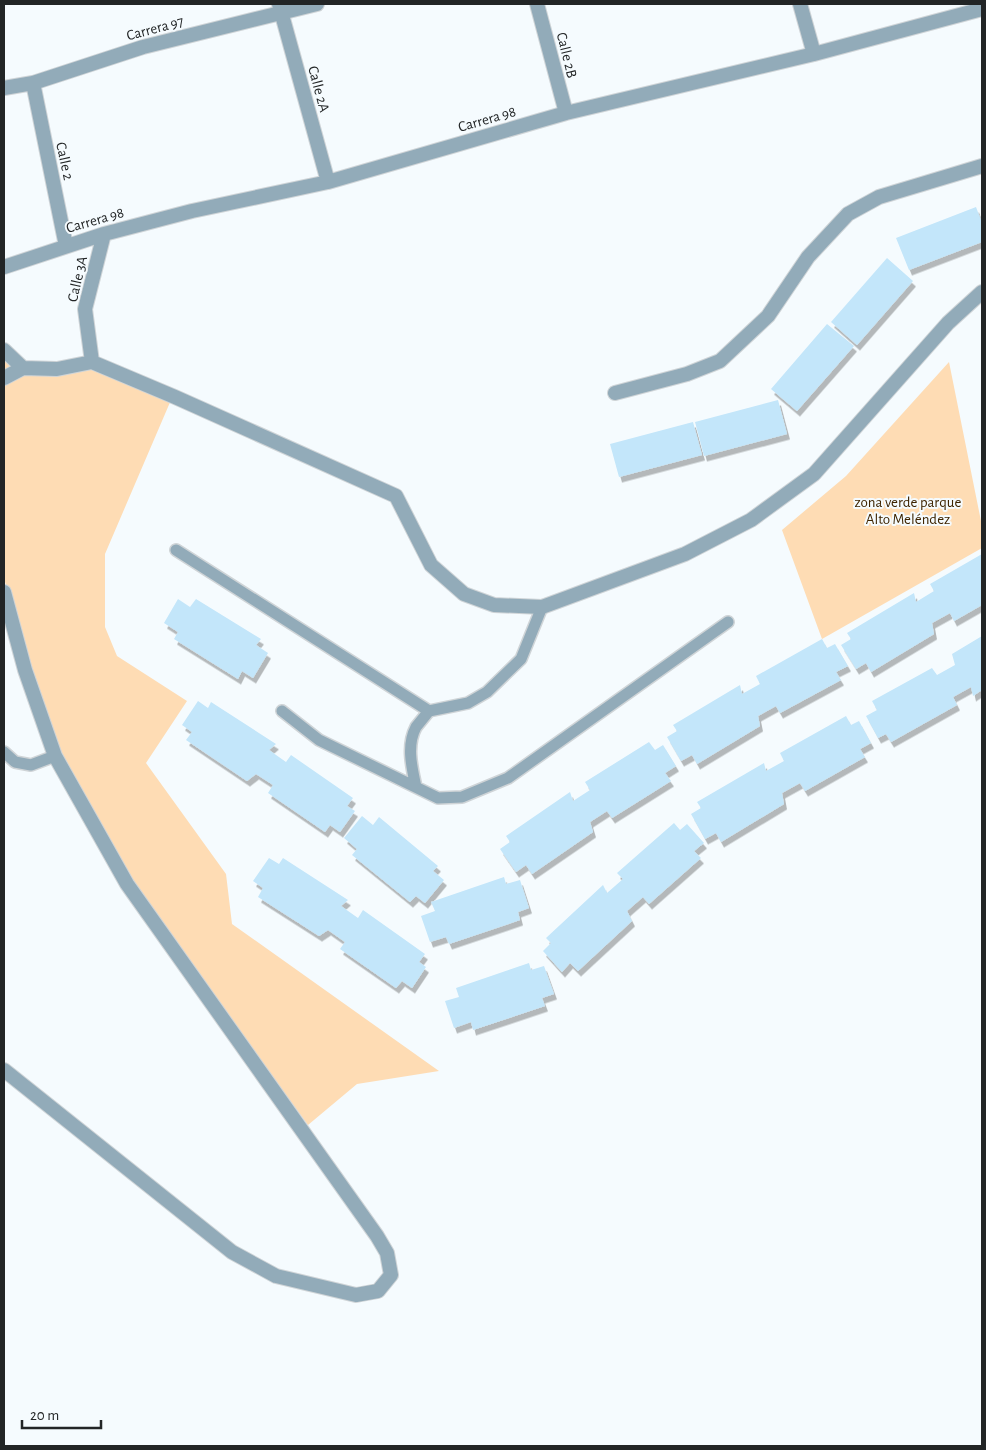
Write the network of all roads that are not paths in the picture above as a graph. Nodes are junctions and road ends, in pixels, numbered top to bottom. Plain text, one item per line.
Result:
1 (317, 4) edge
2 (537, 4) edge
3 (800, 4) edge
4 (280, 8) edge
5 (982, 9) edge
6 (814, 54) junction
7 (33, 84) junction
8 (4, 88) edge
9 (566, 114) junction
10 (982, 166) edge
11 (328, 182) junction
12 (104, 234) junction
13 (66, 246) junction
14 (4, 267) edge
15 (982, 292) edge
16 (4, 350) edge
17 (92, 362) junction
18 (23, 368) junction
19 (4, 378) edge
20 (615, 393) dead end
21 (176, 550) dead end
22 (4, 592) edge
23 (542, 607) junction
24 (728, 622) dead end
25 (282, 711) dead end
26 (428, 711) junction
27 (4, 752) edge
28 (55, 756) junction
29 (416, 787) junction
30 (4, 1070) edge

1 - 4 street, Carrera 97
2 - 9 street, Calle 2B
3 - 6 street
4 - 7 street, Carrera 97
4 - 11 street, Calle 2A
5 - 6 street, Carrera 98
6 - 9 street, Carrera 98
7 - 8 street, Carrera 97
7 - 13 street, Calle 2
9 - 11 street, Carrera 98
10 - 20 street
11 - 12 street, Carrera 98
12 - 13 street, Carrera 98
12 - 17 street, Calle 3A
13 - 14 street, Carrera 98
15 - 23 street
16 - 18 street
17 - 18 street
17 - 23 street
18 - 19 street
21 - 26 lane
22 - 28 street
23 - 26 lane
24 - 29 lane
25 - 29 lane
26 - 29 lane
27 - 28 lane
28 - 30 street

